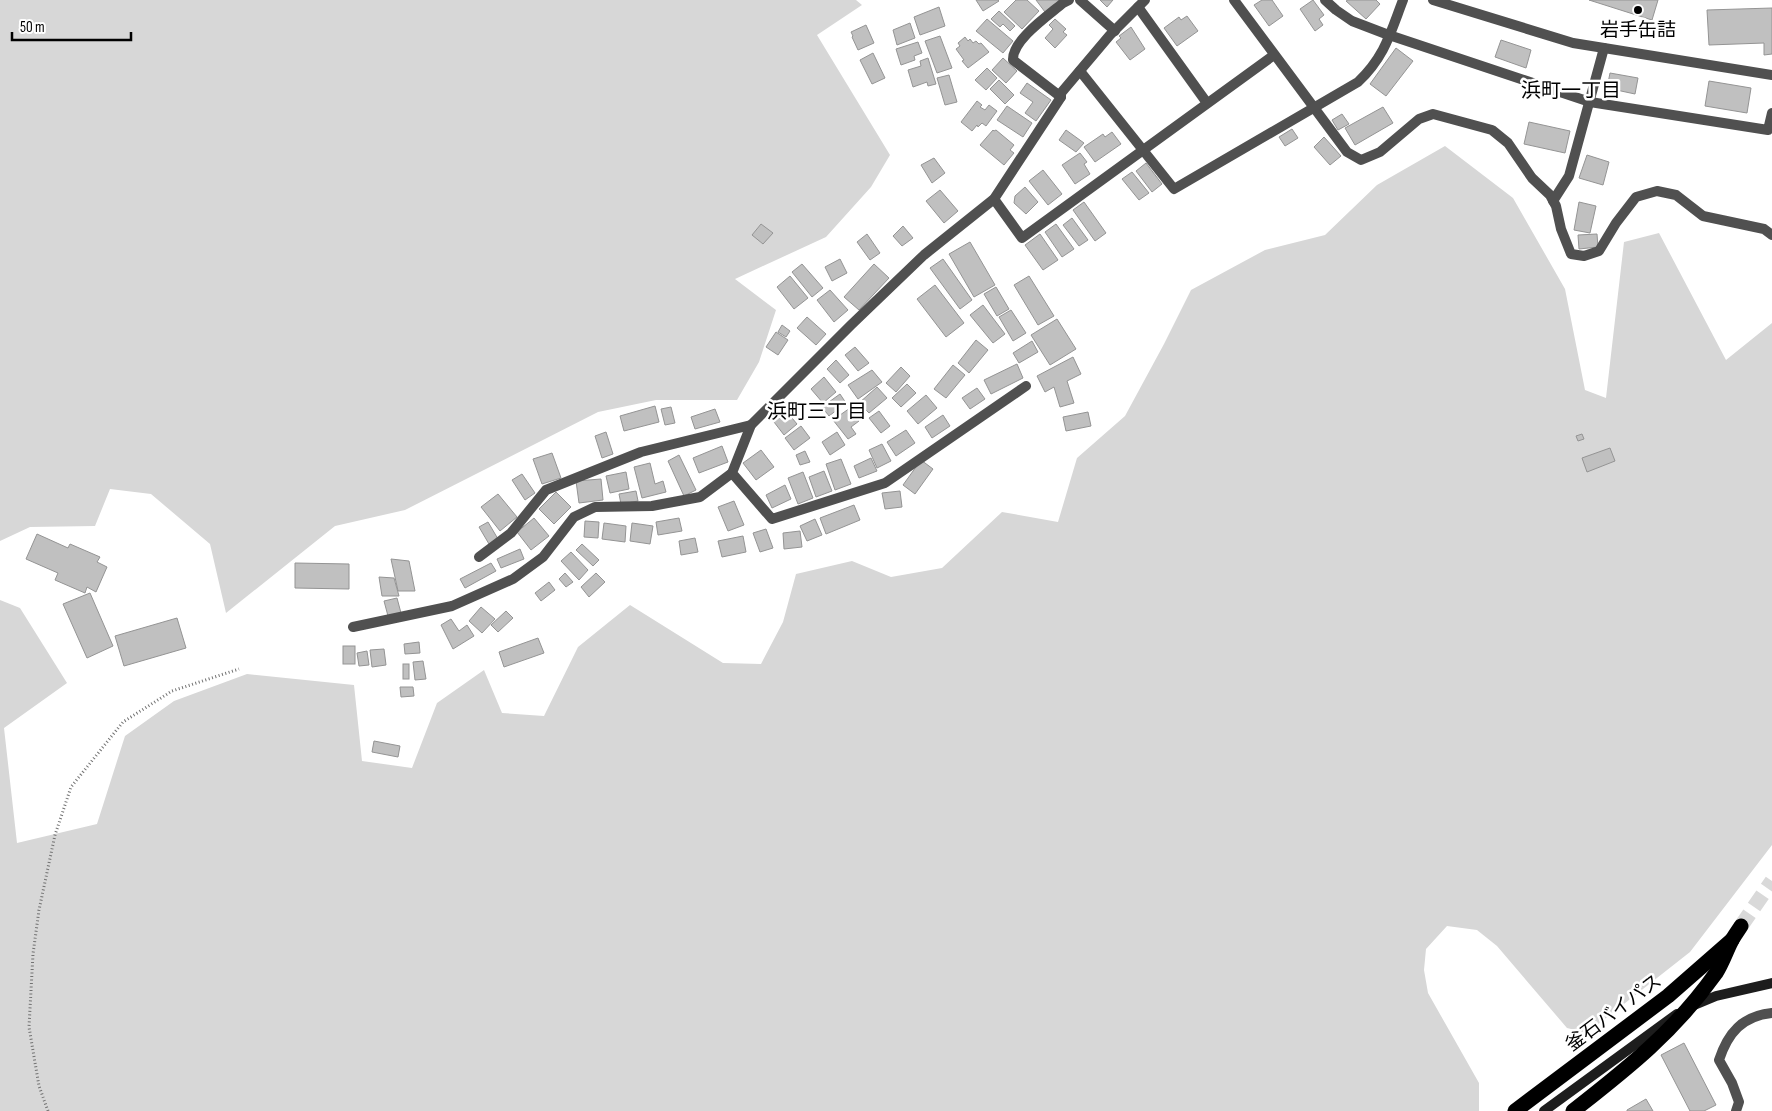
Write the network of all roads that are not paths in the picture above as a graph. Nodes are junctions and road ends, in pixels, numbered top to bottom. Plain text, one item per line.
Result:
1 (1069, 0) edge
2 (1080, 0) edge
3 (1234, 0) edge
4 (1326, 0) edge
5 (1403, 0) edge
6 (1433, 0) edge
7 (1141, 3) edge
8 (1115, 31) junction
9 (1390, 35) junction
10 (1604, 48) junction
11 (1274, 55) junction
12 (1080, 71) junction
13 (1772, 75) edge
14 (1061, 97) junction
15 (1590, 102) junction
16 (1207, 103) junction
17 (1313, 107) junction
18 (1772, 112) edge
19 (1142, 150) junction
20 (994, 200) junction
21 (1553, 201) junction
22 (1772, 235) edge
23 (1026, 386) dead end
24 (750, 425) junction
25 (732, 473) junction
26 (479, 556) dead end
27 (353, 627) dead end
28 (1742, 926) tunnel mouth
29 (1732, 940) junction
30 (1772, 983) edge
31 (1772, 1013) edge
32 (1515, 1111) edge
33 (1544, 1111) edge
34 (1572, 1111) edge
35 (1736, 1111) edge

1 - 14 street
2 - 8 street
3 - 11 street
4 - 9 street
5 - 9 street
6 - 10 street
7 - 8 street
7 - 16 street
8 - 12 street
9 - 15 street
9 - 17 street
10 - 13 street
10 - 15 street
11 - 16 street
11 - 17 street
12 - 14 street
12 - 19 street
14 - 20 street
15 - 18 street
15 - 21 street
16 - 19 street
17 - 19 street
17 - 21 street
19 - 20 street
20 - 24 street
21 - 22 street
23 - 25 street
24 - 25 street
24 - 26 street
25 - 27 street
28 - 29 highway, 釜石バイパス
29 - 32 highway, 釜石バイパス
29 - 34 highway, 釜石バイパス
30 - 33 street
31 - 35 street

